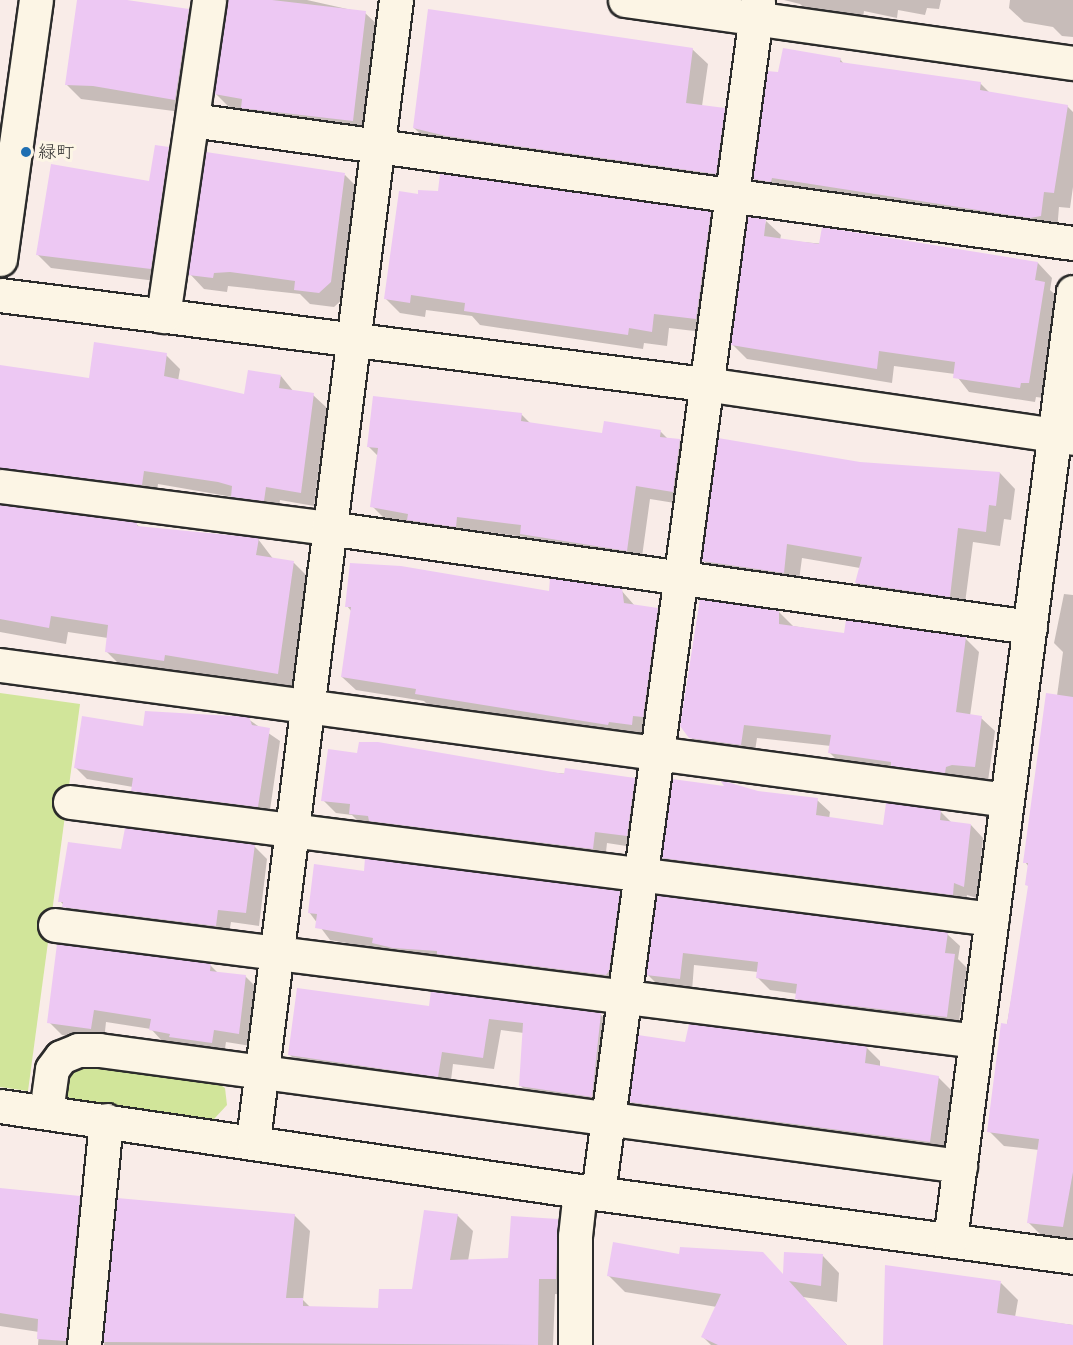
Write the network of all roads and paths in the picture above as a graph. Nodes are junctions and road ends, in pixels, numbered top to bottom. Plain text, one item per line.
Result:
1 (36, 0) edge
2 (209, 0) edge
3 (396, 0) edge
4 (625, 0) edge
5 (757, 9) edge
6 (1073, 63) edge
7 (192, 120) junction
8 (379, 146) junction
9 (731, 195) junction
10 (1073, 243) edge
11 (0, 259) edge
12 (1073, 292) edge
13 (0, 296) edge
14 (163, 316) junction
15 (352, 339) junction
16 (705, 384) junction
17 (1063, 437) edge
18 (0, 486) edge
19 (328, 528) junction
20 (681, 577) junction
21 (1030, 627) junction
22 (0, 665) edge
23 (307, 705) junction
24 (658, 752) junction
25 (1007, 800) junction
26 (70, 802) dead end
27 (291, 831) junction
28 (642, 874) junction
29 (992, 919) junction
30 (55, 925) dead end
31 (277, 953) junction
32 (627, 997) junction
33 (976, 1041) junction
34 (261, 1072) junction
35 (0, 1106) edge
36 (46, 1112) junction
37 (106, 1120) junction
38 (611, 1120) junction
39 (253, 1141) junction
40 (960, 1166) junction
41 (589, 1192) junction
42 (950, 1239) junction
43 (1073, 1257) edge
44 (84, 1345) edge
45 (575, 1345) edge

1 - 11 street
2 - 7 street
3 - 8 street
4 - 5 street
5 - 6 street
5 - 9 street
7 - 8 street
7 - 14 street
8 - 9 street
8 - 15 street
9 - 10 street
9 - 16 street
12 - 17 street
13 - 14 street
14 - 15 street
15 - 16 street
15 - 19 street
16 - 17 street
16 - 20 street
17 - 21 street
18 - 19 street
19 - 20 street
19 - 23 street
20 - 21 street
20 - 24 street
21 - 25 street
22 - 23 street
23 - 24 street
23 - 27 street
24 - 25 street
24 - 28 street
25 - 29 street
26 - 27 street
27 - 28 street
27 - 31 street
28 - 29 street
28 - 32 street
29 - 33 street
30 - 31 street
31 - 32 street
31 - 34 street
32 - 33 street
32 - 38 street
33 - 40 street
34 - 36 street
34 - 38 street
34 - 39 street
35 - 36 street
36 - 37 street
37 - 39 street
37 - 44 street
38 - 40 street
38 - 41 street
39 - 41 street
40 - 42 street
41 - 42 street
41 - 45 street
42 - 43 street

